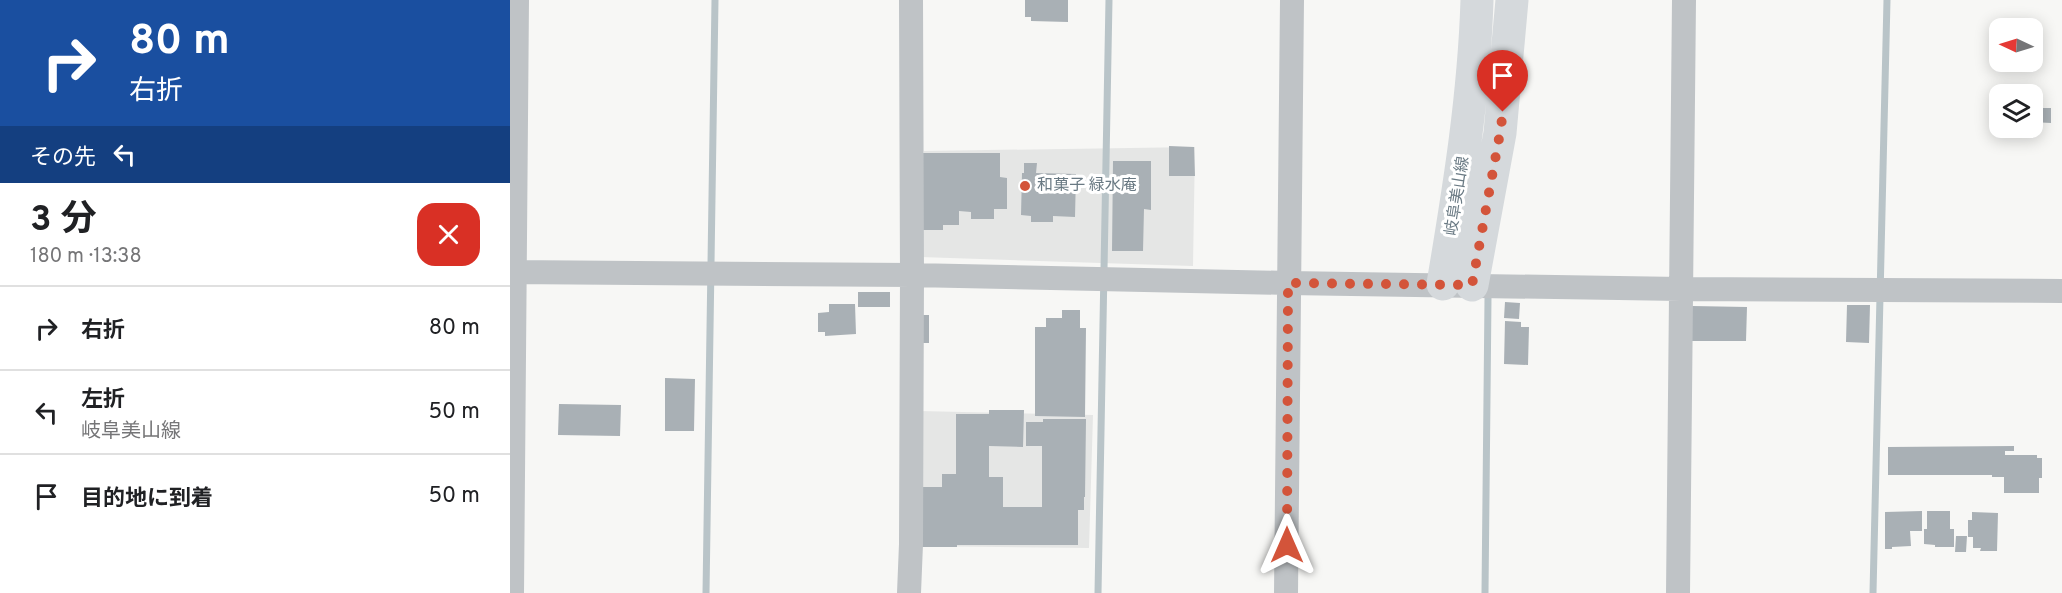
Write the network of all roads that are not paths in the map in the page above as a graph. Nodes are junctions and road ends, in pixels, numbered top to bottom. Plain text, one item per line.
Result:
1 (517, 0) edge
2 (911, 0) edge
3 (1292, 0) edge
4 (1477, 0) edge
5 (1512, 0) edge
6 (1684, 0) edge
7 (512, 272) edge
8 (912, 275) junction
9 (1288, 283) junction
10 (1458, 285) junction
11 (1681, 289) junction
12 (2062, 291) edge
13 (512, 593) edge
14 (909, 593) edge
15 (1286, 593) edge
16 (1678, 593) edge

1 - 7 street
2 - 8 street
3 - 9 street
4 - 10 main road, 岐阜美山線
5 - 10 main road, 岐阜美山線
6 - 11 street
7 - 8 street
7 - 13 street
8 - 9 street
8 - 14 street
9 - 10 street
9 - 15 street
10 - 11 street
11 - 12 street
11 - 16 street

